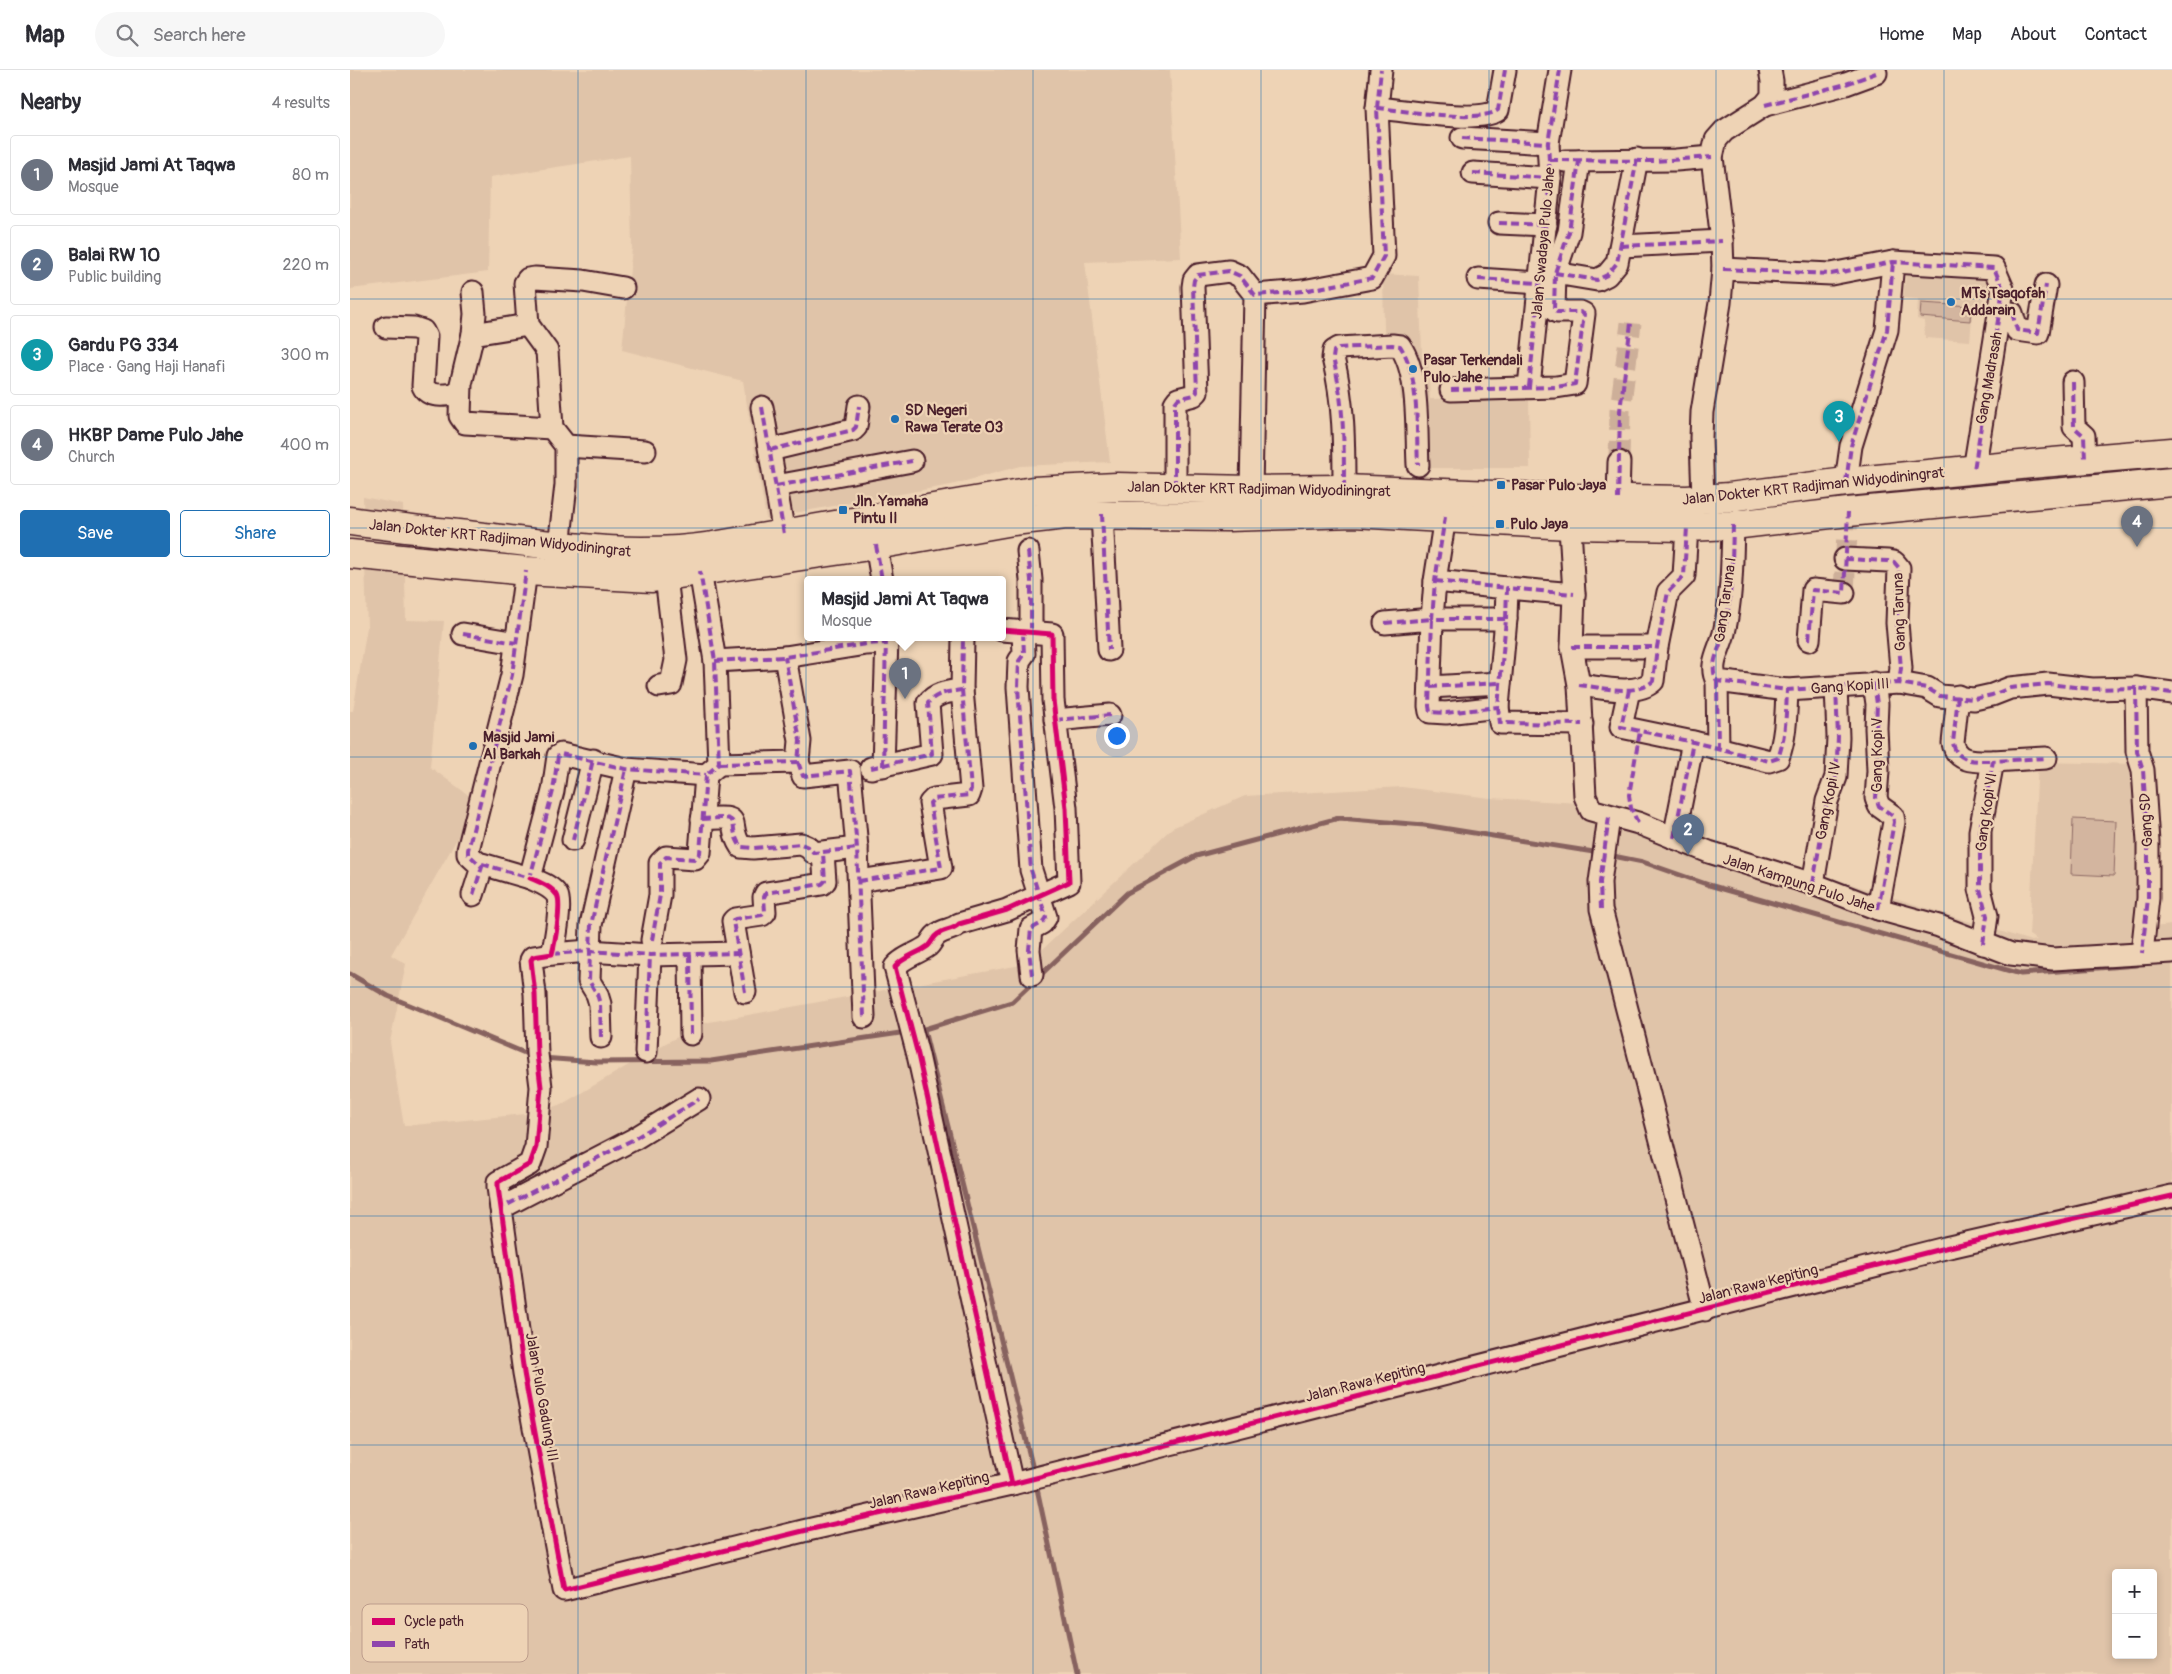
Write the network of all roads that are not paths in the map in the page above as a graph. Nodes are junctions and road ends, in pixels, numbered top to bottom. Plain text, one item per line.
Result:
1 (1381, 70) edge
2 (1505, 70) edge
3 (1560, 70) edge
4 (1770, 70) edge
5 (1876, 73) dead end
6 (1765, 104) junction
7 (1377, 108) junction
8 (1462, 138) dead end
9 (1712, 157) junction
10 (1637, 159) junction
11 (1549, 160) junction
12 (1579, 161) junction
13 (1473, 173) dead end
14 (1499, 224) dead end
15 (1546, 226) junction
16 (1722, 241) junction
17 (1622, 246) junction
18 (1893, 262) junction
19 (1723, 269) junction
20 (1547, 278) junction
21 (1478, 279) dead end
22 (2046, 285) dead end
23 (623, 288) dead end
24 (473, 292) dead end
25 (1255, 295) junction
26 (2000, 311) junction
27 (528, 325) junction
28 (386, 327) dead end
29 (473, 334) junction
30 (2073, 382) dead end
31 (1529, 387) junction
32 (1451, 390) dead end
33 (460, 393) junction
34 (859, 406) dead end
35 (762, 407) dead end
36 (552, 428) junction
37 (566, 446) junction
38 (770, 450) junction
39 (645, 451) dead end
40 (2172, 452) edge
41 (2085, 459) junction
42 (912, 461) dead end
43 (1619, 462) tunnel mouth
44 (1418, 466) dead end
45 (1974, 470) junction
46 (1846, 482) junction
47 (2172, 482) edge
48 (776, 486) junction
49 (1175, 487) junction
50 (1344, 489) junction
51 (1251, 490) junction
52 (1568, 498) junction
53 (1703, 498) junction
54 (1618, 499) junction
55 (984, 512) junction
56 (1102, 514) junction
57 (1445, 518) junction
58 (350, 521) edge
59 (1569, 525) junction
60 (1733, 525) junction
61 (1688, 527) junction
62 (784, 534) junction
63 (876, 544) junction
64 (559, 547) junction
65 (1028, 551) dead end
66 (350, 554) edge
67 (1845, 559) dead end
68 (526, 571) junction
69 (700, 571) junction
70 (881, 576) edge
71 (666, 578) junction
72 (1435, 581) junction
73 (1507, 588) junction
74 (1844, 593) dead end
75 (1574, 594) junction
76 (1432, 619) junction
77 (1506, 619) junction
78 (1385, 622) dead end
79 (1006, 630) edge
80 (1028, 633) junction
81 (463, 634) dead end
82 (1809, 640) dead end
83 (886, 641) edge
84 (963, 641) edge
85 (516, 642) junction
86 (1572, 647) junction
87 (1656, 647) junction
88 (1109, 650) dead end
89 (785, 657) junction
90 (714, 661) junction
91 (1715, 678) junction
92 (1500, 683) junction
93 (1874, 683) junction
94 (1899, 683) junction
95 (1579, 685) junction
96 (659, 686) dead end
97 (1430, 687) junction
98 (1836, 688) junction
99 (2136, 688) junction
100 (962, 690) junction
101 (1629, 690) junction
102 (1787, 690) junction
103 (2172, 693) edge
104 (1958, 696) junction
105 (1498, 707) junction
106 (1110, 715) dead end
107 (1055, 720) junction
108 (1582, 724) junction
109 (1693, 742) junction
110 (1718, 749) junction
111 (2046, 758) dead end
112 (593, 760) junction
113 (1993, 761) junction
114 (798, 762) junction
115 (626, 769) junction
116 (713, 770) junction
117 (702, 819) junction
118 (1608, 823) junction
119 (1674, 838) junction
120 (573, 840) dead end
121 (857, 848) junction
122 (824, 853) junction
123 (482, 864) junction
124 (530, 878) junction
125 (858, 881) junction
126 (1813, 884) junction
127 (473, 895) dead end
128 (1040, 896) junction
129 (1878, 909) junction
130 (1983, 944) junction
131 (651, 948) junction
132 (589, 951) junction
133 (2172, 952) edge
134 (738, 953) junction
135 (552, 954) junction
136 (690, 954) junction
137 (2142, 954) junction
138 (1032, 975) dead end
139 (745, 992) dead end
140 (864, 1017) dead end
141 (691, 1034) dead end
142 (601, 1037) dead end
143 (646, 1052) dead end
144 (699, 1099) dead end
145 (2172, 1196) edge
146 (501, 1208) junction
147 (1705, 1310) junction
148 (1017, 1483) junction
149 (564, 1590) joint

1 - 7 street
2 - 7 street
3 - 11 street, Jalan Swadaya Pulo Jahe
4 - 6 street
5 - 6 street
6 - 9 street
7 - 25 street
8 - 11 street
9 - 10 street
9 - 16 street
10 - 12 street
10 - 17 street
11 - 12 street
11 - 13 street
11 - 15 street, Jalan Swadaya Pulo Jahe
12 - 20 street
14 - 15 street
15 - 20 street, Jalan Swadaya Pulo Jahe
16 - 17 street
16 - 19 street
17 - 20 street
18 - 19 street
18 - 26 street, Gang Madrasah
18 - 46 street
19 - 53 street
20 - 21 street
20 - 31 street, Jalan Swadaya Pulo Jahe
20 - 31 street
22 - 26 street
23 - 27 street
24 - 29 street
25 - 49 street
25 - 51 street
26 - 45 street, Gang Madrasah
27 - 29 street
27 - 36 street
28 - 33 street
29 - 33 street
30 - 41 street
31 - 32 street
33 - 36 street
34 - 38 street
35 - 38 street
36 - 37 street
37 - 39 street
37 - 64 street
38 - 48 street
40 - 41 main road, Jalan Dokter KRT Radjiman Widyodiningrat
41 - 45 main road, Jalan Dokter KRT Radjiman Widyodiningrat
42 - 48 street
43 - 54 street
44 - 50 street
45 - 46 main road, Jalan Dokter KRT Radjiman Widyodiningrat
46 - 53 main road, Jalan Dokter KRT Radjiman Widyodiningrat
47 - 60 main road, Jalan Dokter KRT Radjiman Widyodiningrat
48 - 62 street
49 - 51 main road, Jalan Dokter KRT Radjiman Widyodiningrat
49 - 55 main road, Jalan Dokter KRT Radjiman Widyodiningrat
50 - 51 main road, Jalan Dokter KRT Radjiman Widyodiningrat
50 - 52 main road, Jalan Dokter KRT Radjiman Widyodiningrat
52 - 54 main road, Jalan Dokter KRT Radjiman Widyodiningrat
52 - 59 street, Jalan Kampung Pulo Jahe
53 - 54 main road, Jalan Dokter KRT Radjiman Widyodiningrat
55 - 56 main road, Jalan Dokter KRT Radjiman Widyodiningrat
55 - 62 main road, Jalan Dokter KRT Radjiman Widyodiningrat
55 - 63 main road, Jalan Dokter KRT Radjiman Widyodiningrat
56 - 57 main road, Jalan Dokter KRT Radjiman Widyodiningrat
56 - 88 street
57 - 59 main road, Jalan Dokter KRT Radjiman Widyodiningrat
57 - 72 street
58 - 64 main road, Jalan Dokter KRT Radjiman Widyodiningrat
59 - 61 main road, Jalan Dokter KRT Radjiman Widyodiningrat
59 - 75 street, Jalan Kampung Pulo Jahe
60 - 61 main road, Jalan Dokter KRT Radjiman Widyodiningrat
60 - 91 street, Gang Taruna I
61 - 87 street
62 - 64 main road, Jalan Dokter KRT Radjiman Widyodiningrat
63 - 69 main road, Jalan Dokter KRT Radjiman Widyodiningrat
63 - 70 street
65 - 80 street
66 - 68 main road, Jalan Dokter KRT Radjiman Widyodiningrat
67 - 94 street, Gang Taruna
68 - 71 main road, Jalan Dokter KRT Radjiman Widyodiningrat
68 - 85 street
69 - 71 main road, Jalan Dokter KRT Radjiman Widyodiningrat
69 - 90 street
71 - 96 street
72 - 73 street
72 - 76 street
73 - 75 street
73 - 77 street
74 - 82 street
75 - 86 street, Jalan Kampung Pulo Jahe
76 - 77 street
76 - 78 street
76 - 97 street
77 - 92 street
79 - 80 street
80 - 107 street
80 - 128 street
81 - 85 street
83 - 89 street
83 - 100 street
84 - 100 street
85 - 123 street
86 - 87 street
86 - 95 street, Jalan Kampung Pulo Jahe
87 - 101 street
89 - 90 street
89 - 114 street
90 - 116 street
91 - 102 street, Gang Kopi III
91 - 110 street, Gang Taruna I
92 - 97 street
92 - 105 street
93 - 94 street, Gang Kopi III
93 - 98 street, Gang Kopi III
93 - 129 street, Gang Kopi V
94 - 104 street, Gang Kopi III
95 - 101 street
95 - 108 street, Jalan Kampung Pulo Jahe
97 - 105 street
98 - 102 street, Gang Kopi III
98 - 126 street, Gang Kopi IV
99 - 103 street, Gang Kopi III
99 - 104 street, Gang Kopi III
99 - 137 street, Gang SD
100 - 125 street
101 - 109 street
102 - 110 street
104 - 113 street
105 - 108 street
106 - 107 street
107 - 128 street
108 - 118 street, Jalan Kampung Pulo Jahe
109 - 110 street
109 - 119 street
111 - 113 street, Gang Kopi VI
112 - 115 street
112 - 120 street
112 - 124 street
113 - 130 street, Gang Kopi VI
114 - 116 street
114 - 121 street
115 - 116 street
115 - 132 street
116 - 117 street
117 - 122 street
117 - 131 street
118 - 119 street, Jalan Kampung Pulo Jahe
118 - 147 street
119 - 126 street, Jalan Kampung Pulo Jahe
121 - 122 street
121 - 125 street
122 - 134 street
123 - 124 street
123 - 127 street
124 - 135 street
125 - 140 street
126 - 129 street, Jalan Kampung Pulo Jahe
128 - 138 street
128 - 148 street
129 - 130 street, Jalan Kampung Pulo Jahe
130 - 137 street, Jalan Kampung Pulo Jahe
131 - 132 street
131 - 136 street
131 - 143 street
132 - 135 street
132 - 142 street
133 - 137 street, Jalan Kampung Pulo Jahe
134 - 136 street
134 - 139 street
135 - 146 street, Jalan Pulo Gadung III
136 - 141 street
144 - 146 street
145 - 147 street, Jalan Rawa Kepiting
146 - 149 street, Jalan Pulo Gadung III
147 - 148 street, Jalan Rawa Kepiting
148 - 149 street, Jalan Rawa Kepiting

